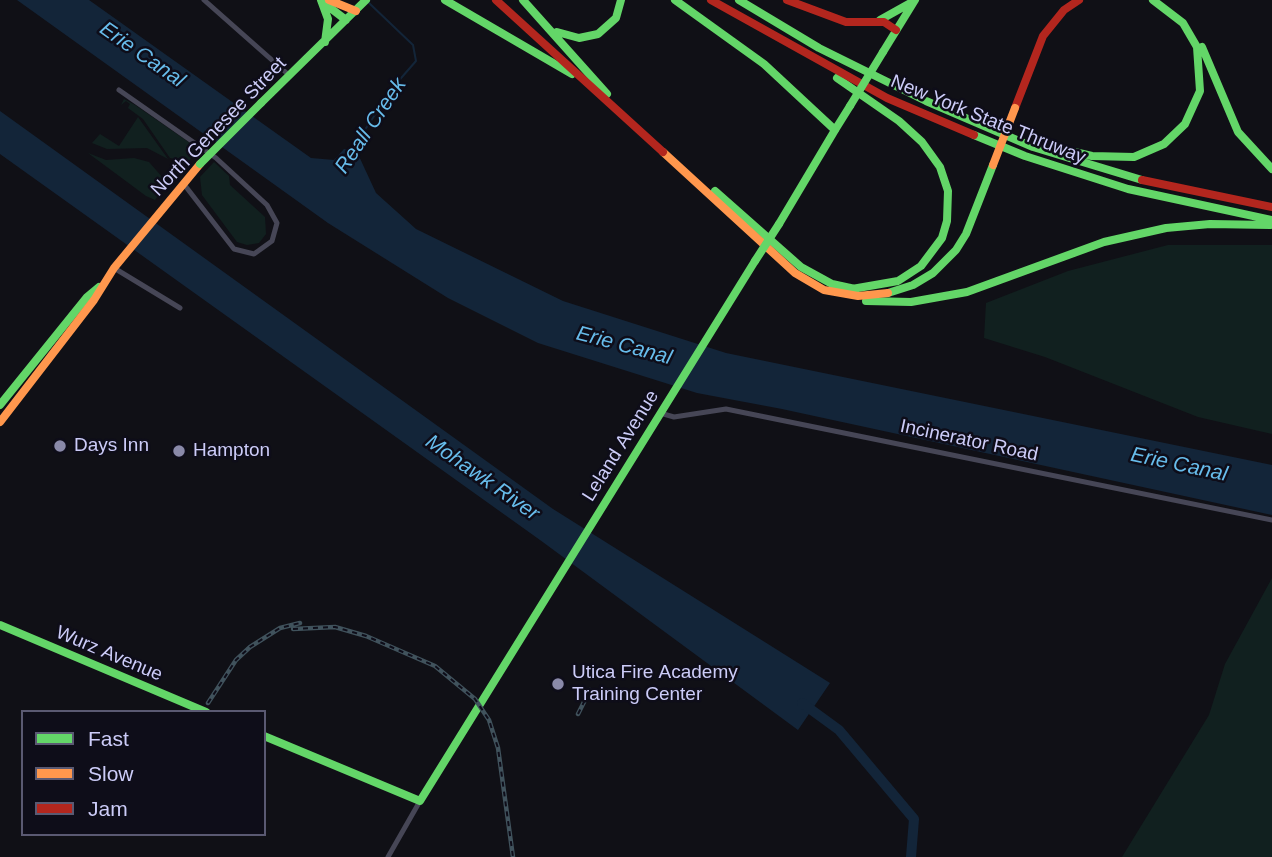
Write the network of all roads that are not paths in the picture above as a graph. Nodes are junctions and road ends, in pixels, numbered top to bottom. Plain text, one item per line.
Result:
1 (204, 0) edge
2 (321, 0) edge
3 (330, 0) edge
4 (445, 0) edge
5 (496, 0) edge
6 (503, 0) edge
7 (523, 0) edge
8 (621, 0) edge
9 (675, 0) edge
10 (710, 0) edge
11 (739, 0) edge
12 (787, 0) edge
13 (1071, 0) edge
14 (1079, 0) edge
15 (1153, 0) edge
16 (1164, 0) edge
17 (914, 1) edge
18 (361, 5) edge
19 (346, 20) junction
20 (545, 22) junction
21 (876, 22) junction
22 (896, 30) junction
23 (325, 41) junction
24 (787, 45) junction
25 (290, 76) junction
26 (118, 90) dead end
27 (596, 91) junction
28 (610, 97) junction
29 (1013, 107) junction
30 (835, 130) junction
31 (1012, 138) junction
32 (991, 164) junction
33 (1272, 169) edge
34 (183, 183) junction
35 (1272, 207) edge
36 (1272, 220) edge
37 (1272, 225) edge
38 (114, 268) junction
39 (104, 283) junction
40 (852, 289) junction
41 (839, 293) junction
42 (180, 308) dead end
43 (0, 405) edge
44 (660, 413) junction
45 (0, 422) edge
46 (1272, 520) edge
47 (0, 625) edge
48 (201, 710) edge
49 (266, 737) edge
50 (420, 802) junction
51 (388, 857) edge

1 - 25 street
2 - 19 main road
2 - 23 main road
3 - 18 main road
4 - 27 main road
5 - 27 main road
6 - 28 main road
7 - 20 main road
8 - 20 main road
9 - 30 main road
10 - 24 main road, New York State Thruway
11 - 31 main road, New York State Thruway
12 - 21 main road
13 - 29 main road
14 - 29 main road
15 - 31 main road
16 - 33 main road
17 - 21 main road
17 - 22 main road, Leland Avenue
18 - 19 main road, North Genesee Street
19 - 23 main road, North Genesee Street
20 - 28 main road
21 - 22 main road
22 - 30 main road, Leland Avenue, bridge
23 - 25 main road, North Genesee Street
24 - 36 main road, New York State Thruway
24 - 40 main road
25 - 34 main road, North Genesee Street, bridge
26 - 34 street
27 - 41 main road
28 - 40 main road
29 - 32 main road, bridge
30 - 44 main road, Leland Avenue, bridge
31 - 35 main road, New York State Thruway
32 - 40 main road
32 - 41 main road
34 - 38 main road, North Genesee Street
37 - 41 main road
38 - 39 main road, North Genesee Street
38 - 42 street
39 - 43 main road, North Genesee Street
39 - 45 main road, North Genesee Street
44 - 46 street, Incinerator Road
44 - 50 main road, Leland Avenue
47 - 48 main road, Wurz Avenue
49 - 50 main road
50 - 51 street

